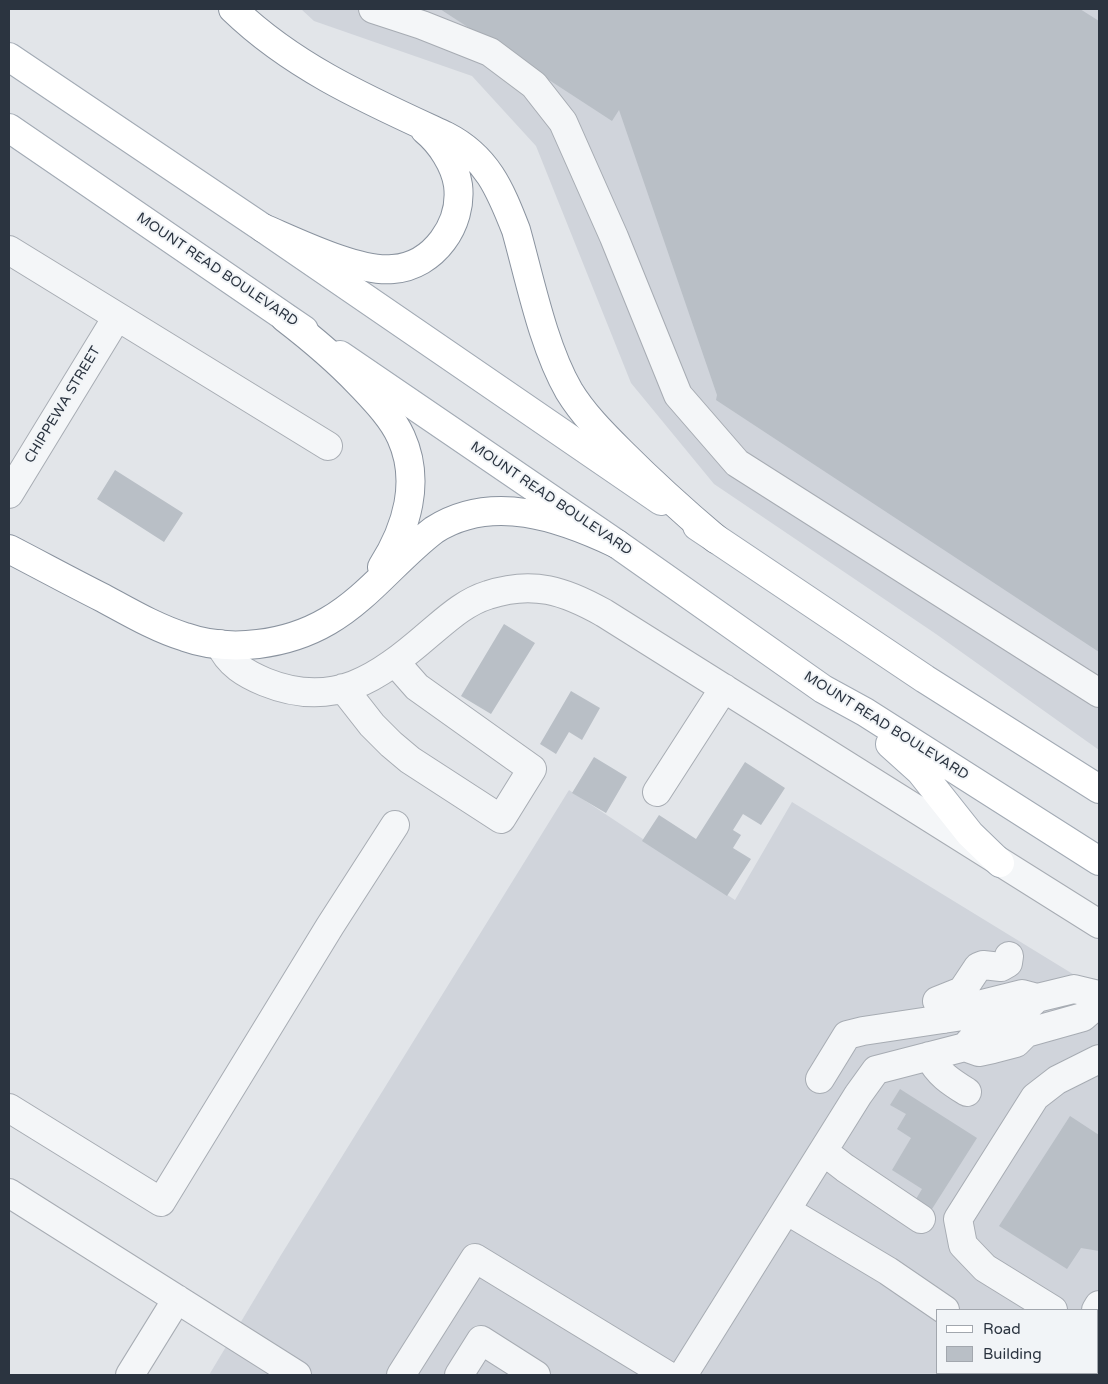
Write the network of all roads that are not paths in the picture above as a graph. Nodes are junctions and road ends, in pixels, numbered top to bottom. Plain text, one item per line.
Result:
1 (233, 9) edge
2 (373, 9) edge
3 (9, 57) edge
4 (408, 118) junction
5 (9, 128) edge
6 (264, 228) junction
7 (9, 250) edge
8 (117, 317) junction
9 (286, 318) junction
10 (328, 446) dead end
11 (9, 493) edge
12 (716, 539) junction
13 (617, 544) junction
14 (9, 549) edge
15 (359, 598) junction
16 (220, 644) junction
17 (395, 662) junction
18 (343, 688) junction
19 (724, 688) junction
20 (823, 689) junction
21 (1099, 693) edge
22 (1099, 789) edge
23 (657, 792) dead end
24 (396, 825) dead end
25 (1099, 861) edge
26 (1000, 862) junction
27 (1099, 924) edge
28 (1010, 956) dead end
29 (1099, 995) edge
30 (1099, 1003) edge
31 (954, 1017) junction
32 (929, 1056) junction
33 (1099, 1058) edge
34 (820, 1079) dead end
35 (967, 1092) dead end
36 (9, 1108) edge
37 (823, 1151) junction
38 (9, 1194) edge
39 (786, 1210) junction
40 (921, 1219) dead end
41 (177, 1299) junction
42 (944, 1309) edge
43 (1051, 1309) edge
44 (130, 1375) edge
45 (298, 1375) edge
46 (401, 1375) edge
47 (459, 1375) edge
48 (536, 1375) edge
49 (667, 1375) edge
50 (683, 1375) edge

1 - 4 main road
2 - 21 street
3 - 6 main road
4 - 6 main road
4 - 12 main road
5 - 9 main road, MOUNT READ BOULEVARD
6 - 12 main road
7 - 8 street
8 - 10 street
8 - 11 street, CHIPPEWA STREET
9 - 13 main road, MOUNT READ BOULEVARD
9 - 15 main road
12 - 22 main road
13 - 15 main road
13 - 20 main road, MOUNT READ BOULEVARD
14 - 16 main road
15 - 16 main road
16 - 18 street
17 - 18 street
17 - 18 street
17 - 19 street
19 - 23 street
19 - 26 street
20 - 25 main road, MOUNT READ BOULEVARD
20 - 26 main road
24 - 36 street
26 - 27 street
28 - 31 street
29 - 31 street
30 - 32 street
31 - 34 street
32 - 35 street
32 - 37 street
33 - 43 street
37 - 39 street
37 - 40 street
38 - 41 street
39 - 42 street
39 - 50 street
41 - 44 street
41 - 45 street
46 - 49 street
47 - 48 street

